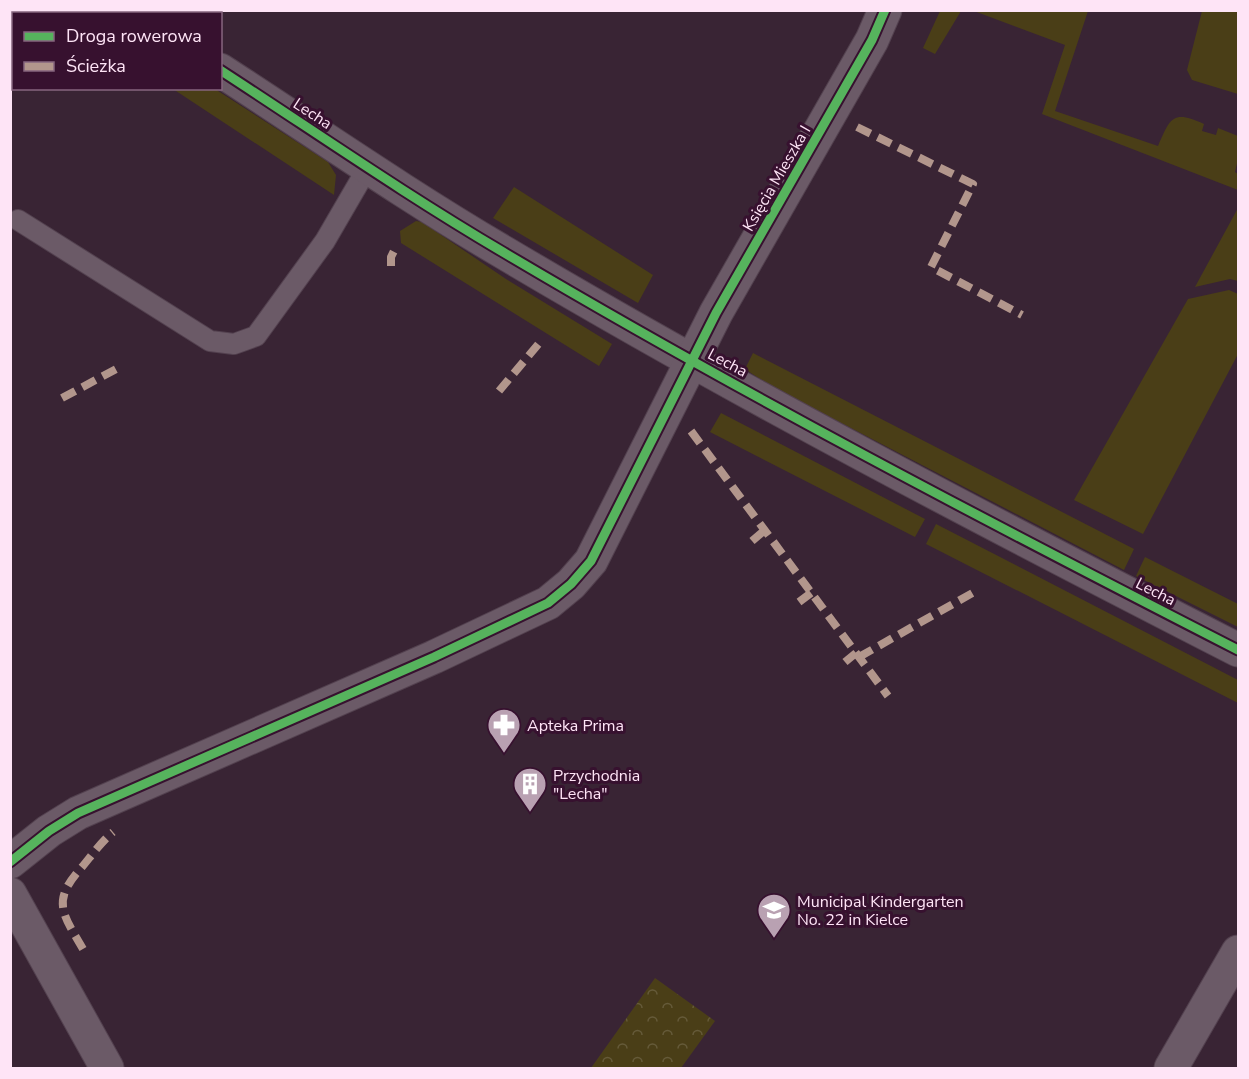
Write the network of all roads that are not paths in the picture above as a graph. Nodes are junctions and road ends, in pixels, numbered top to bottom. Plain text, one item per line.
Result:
1 (885, 10) edge
2 (222, 71) edge
3 (368, 167) junction
4 (18, 220) dead end
5 (691, 360) junction
6 (1239, 650) edge
7 (10, 862) edge
8 (10, 894) edge
9 (1239, 952) edge
10 (107, 1068) edge
11 (1171, 1068) edge

1 - 5 street, Księcia Mieszka I
2 - 3 street, Lecha
3 - 4 lane
3 - 5 street, Lecha
5 - 6 street, Lecha
5 - 7 street, Księcia Mieszka I
8 - 10 street
9 - 11 street

